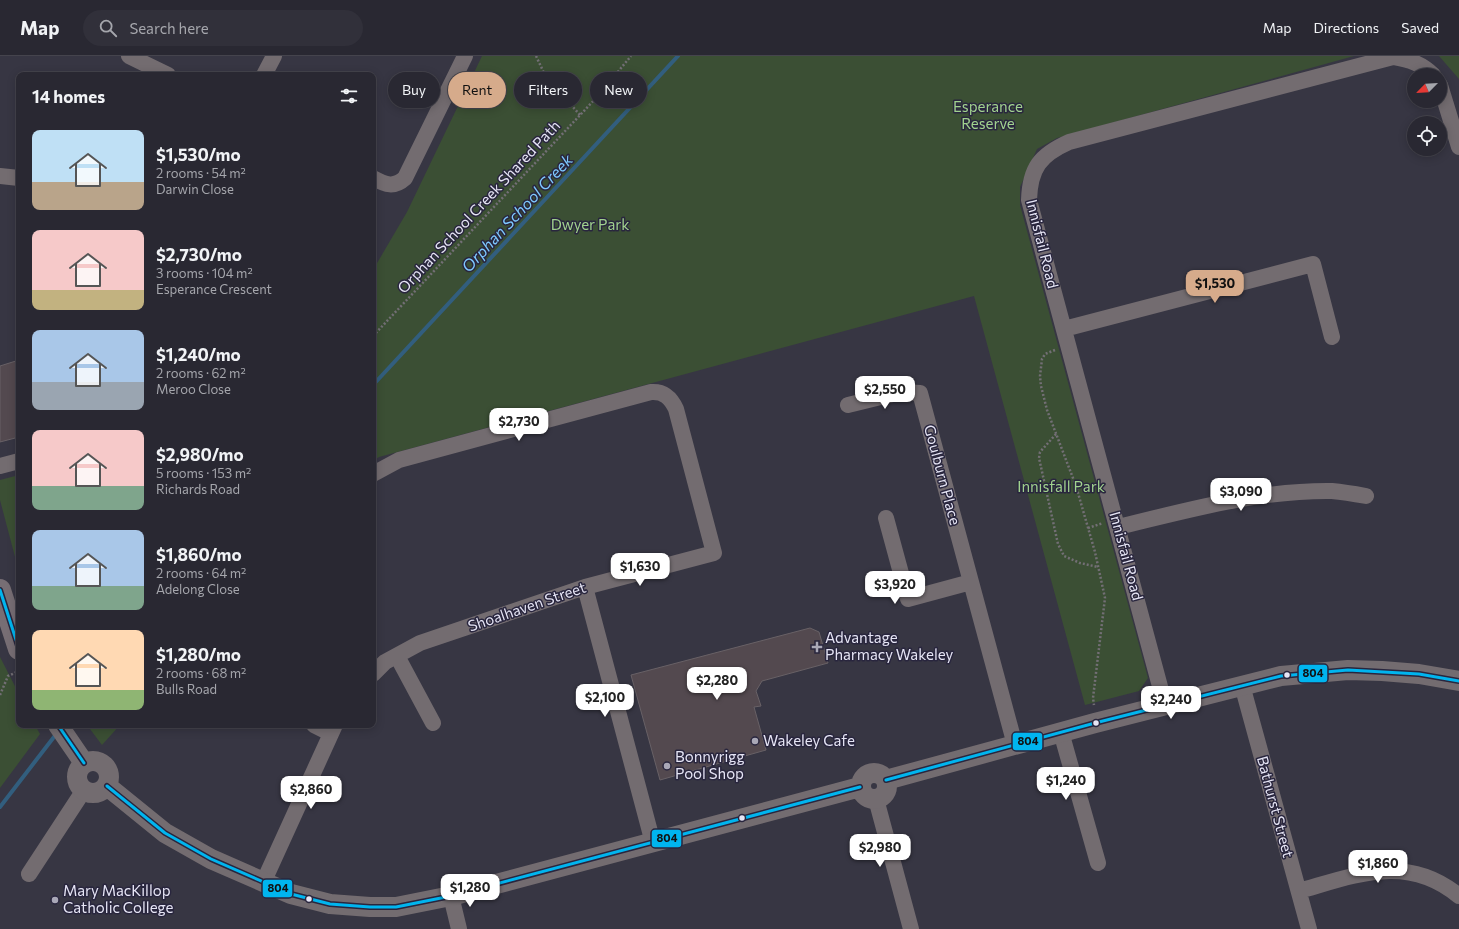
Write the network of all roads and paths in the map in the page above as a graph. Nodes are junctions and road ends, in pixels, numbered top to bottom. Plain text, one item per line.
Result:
1 (129, 56) edge
2 (274, 56) edge
3 (465, 56) edge
4 (536, 56) edge
5 (631, 56) edge
6 (1426, 68) edge
7 (162, 72) edge
8 (266, 72) edge
9 (1447, 108) edge
10 (580, 115) junction
11 (1459, 147) edge
12 (0, 176) edge
13 (16, 178) edge
14 (376, 179) edge
15 (376, 333) edge
16 (1066, 336) junction
17 (1332, 337) dead end
18 (848, 405) dead end
19 (1056, 434) junction
20 (16, 462) edge
21 (0, 466) edge
22 (376, 472) edge
23 (1366, 496) dead end
24 (886, 518) dead end
25 (1118, 528) junction
26 (1098, 567) junction
27 (971, 582) junction
28 (585, 587) junction
29 (0, 590) edge
30 (16, 640) edge
31 (397, 656) junction
32 (376, 671) edge
33 (16, 672) edge
34 (1459, 681) edge
35 (1242, 685) junction
36 (0, 695) edge
37 (1094, 705) dead end
38 (1165, 705) junction
39 (433, 723) dead end
40 (333, 729) edge
41 (62, 732) edge
42 (1062, 732) junction
43 (1015, 745) junction
44 (84, 763) junction
45 (886, 780) junction
46 (107, 786) junction
47 (860, 787) junction
48 (84, 790) junction
49 (876, 799) junction
50 (653, 842) junction
51 (1098, 863) dead end
52 (29, 874) dead end
53 (263, 883) junction
54 (1299, 891) junction
55 (451, 896) junction
56 (1459, 896) edge
57 (459, 929) edge
58 (911, 929) edge
59 (1309, 929) edge

1 - 7 street
2 - 8 street
3 - 14 street
4 - 10 path
5 - 10 path, Orphan School Creek Shared Path
6 - 16 street, Innisfail Road
9 - 11 street
10 - 15 path, Orphan School Creek Shared Path
12 - 13 street
16 - 17 street
16 - 19 path
16 - 25 street, Innisfail Road
18 - 27 street, Goulburn Place
19 - 26 path
19 - 26 path
20 - 21 street
22 - 28 street, Shoalhaven Street
23 - 25 street
24 - 27 street
25 - 38 street, Innisfail Road
26 - 37 path
27 - 43 street, Goulburn Place
28 - 31 street, Shoalhaven Street
28 - 50 street
29 - 30 main road
31 - 32 street, Shoalhaven Street
31 - 39 street
33 - 36 path
34 - 35 street
35 - 38 street
35 - 54 street, Bathurst Street
38 - 42 street
40 - 53 street
41 - 44 street
42 - 43 street
42 - 51 street
43 - 45 street
44 - 46 street
44 - 48 street
45 - 47 street
45 - 49 street
46 - 48 street
46 - 53 street
47 - 49 street
47 - 50 street
48 - 52 street
49 - 58 street
50 - 55 street
53 - 55 street
54 - 56 street
54 - 59 street, Bathurst Street
55 - 57 street

